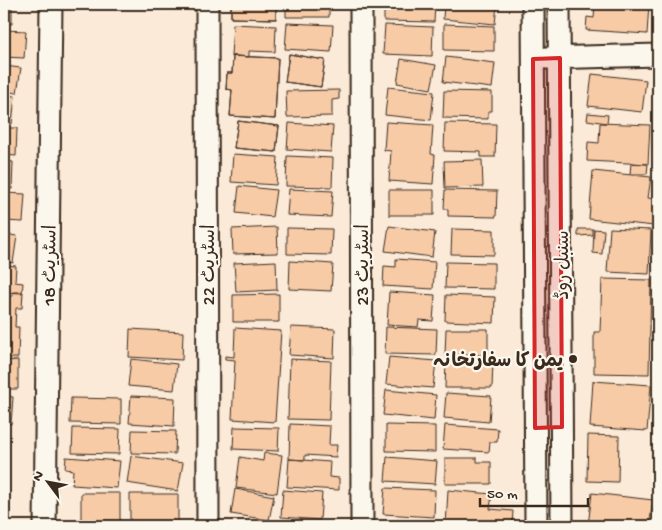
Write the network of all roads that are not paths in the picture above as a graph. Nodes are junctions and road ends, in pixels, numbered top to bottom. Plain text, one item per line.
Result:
1 (51, 4) edge
2 (207, 4) edge
3 (361, 4) edge
4 (533, 4) edge
5 (559, 4) edge
6 (658, 55) edge
7 (560, 58) junction
8 (533, 59) junction
9 (536, 428) junction
10 (562, 428) junction
11 (46, 526) edge
12 (208, 526) edge
13 (362, 526) edge
14 (536, 526) edge
15 (562, 526) edge

1 - 11 street, اسٹریٹ 18
2 - 12 street, اسٹریٹ 22
3 - 13 street, اسٹریٹ 23
4 - 8 street, سنبل روڈ
5 - 7 street, سنبل روڈ
6 - 7 street
7 - 8 street
7 - 10 street, سنبل روڈ
8 - 9 street, سنبل روڈ
9 - 10 street
9 - 14 street, سنبل روڈ
10 - 15 street, سنبل روڈ

